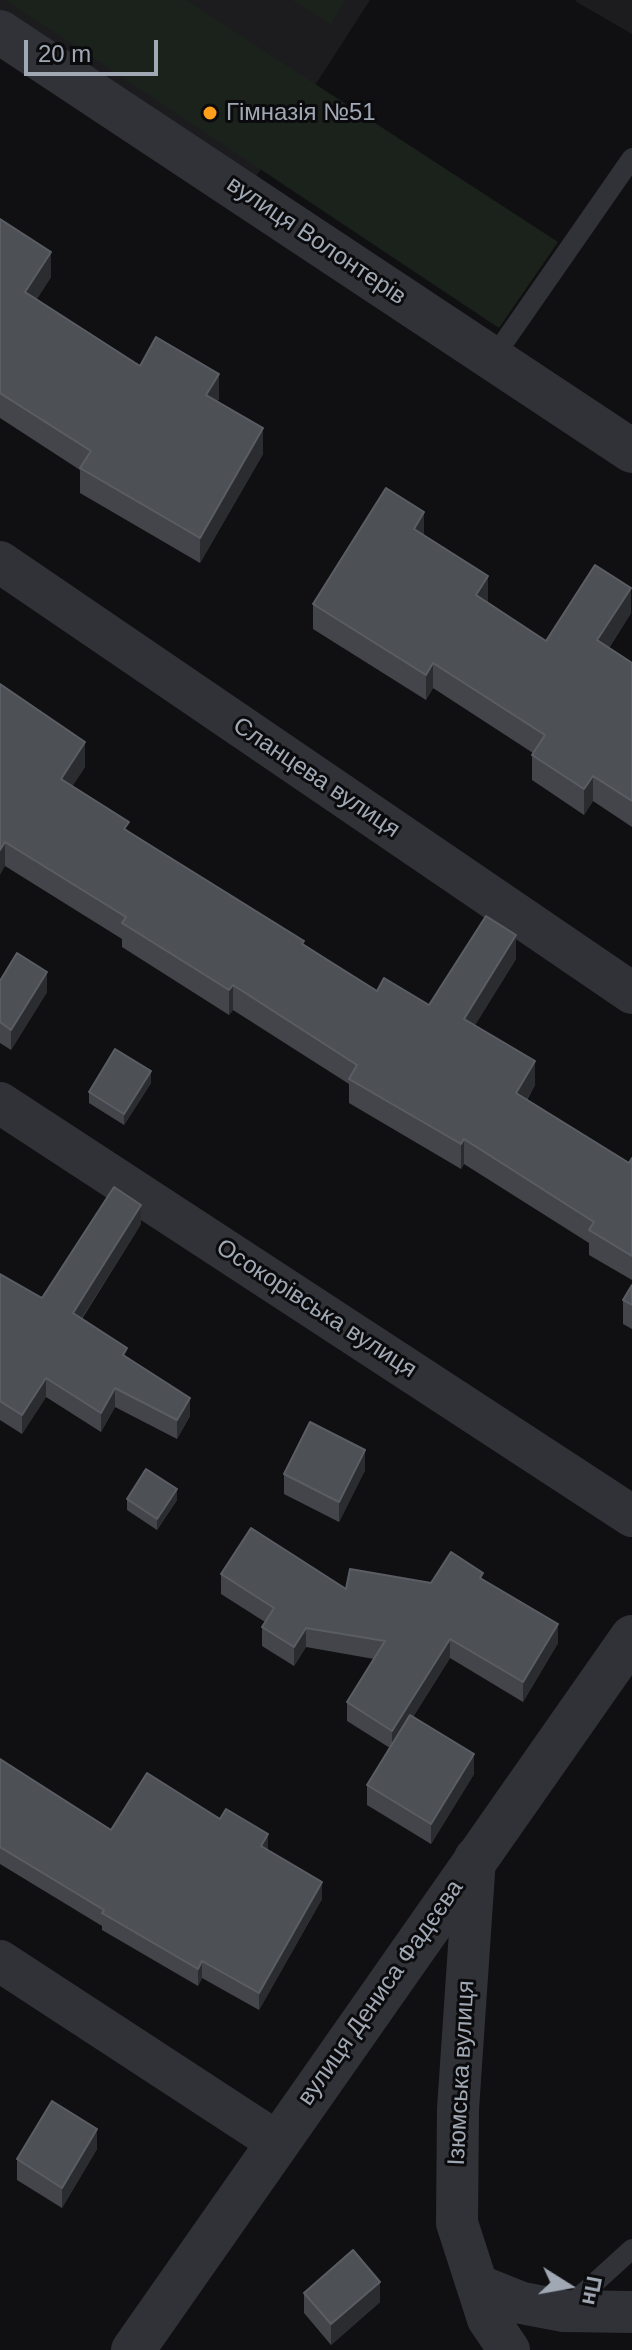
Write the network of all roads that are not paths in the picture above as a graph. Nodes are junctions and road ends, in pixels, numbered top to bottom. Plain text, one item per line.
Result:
1 (0, 32) edge
2 (632, 158) edge
3 (493, 358) junction
4 (632, 451) edge
5 (0, 562) edge
6 (632, 993) edge
7 (0, 1103) edge
8 (632, 1516) edge
9 (632, 1637) edge
10 (475, 1858) junction
11 (0, 1961) edge
12 (277, 2142) junction
13 (632, 2249) edge
14 (477, 2285) junction
15 (564, 2311) junction
16 (632, 2312) edge
17 (133, 2350) edge
18 (509, 2350) edge

1 - 3 street, вулиця Волонтерів
2 - 3 lane
3 - 4 street, вулиця Волонтерів
5 - 6 street, Сланцева вулиця
7 - 8 street, Осокорівська вулиця
9 - 10 street, вулиця Дениса Фадєєва
10 - 12 street, вулиця Дениса Фадєєва
10 - 14 street, Ізюмська вулиця
11 - 12 street
12 - 17 street, вулиця Дениса Фадєєва
13 - 15 lane
14 - 15 street
14 - 18 street, Ізюмська вулиця
15 - 16 street

